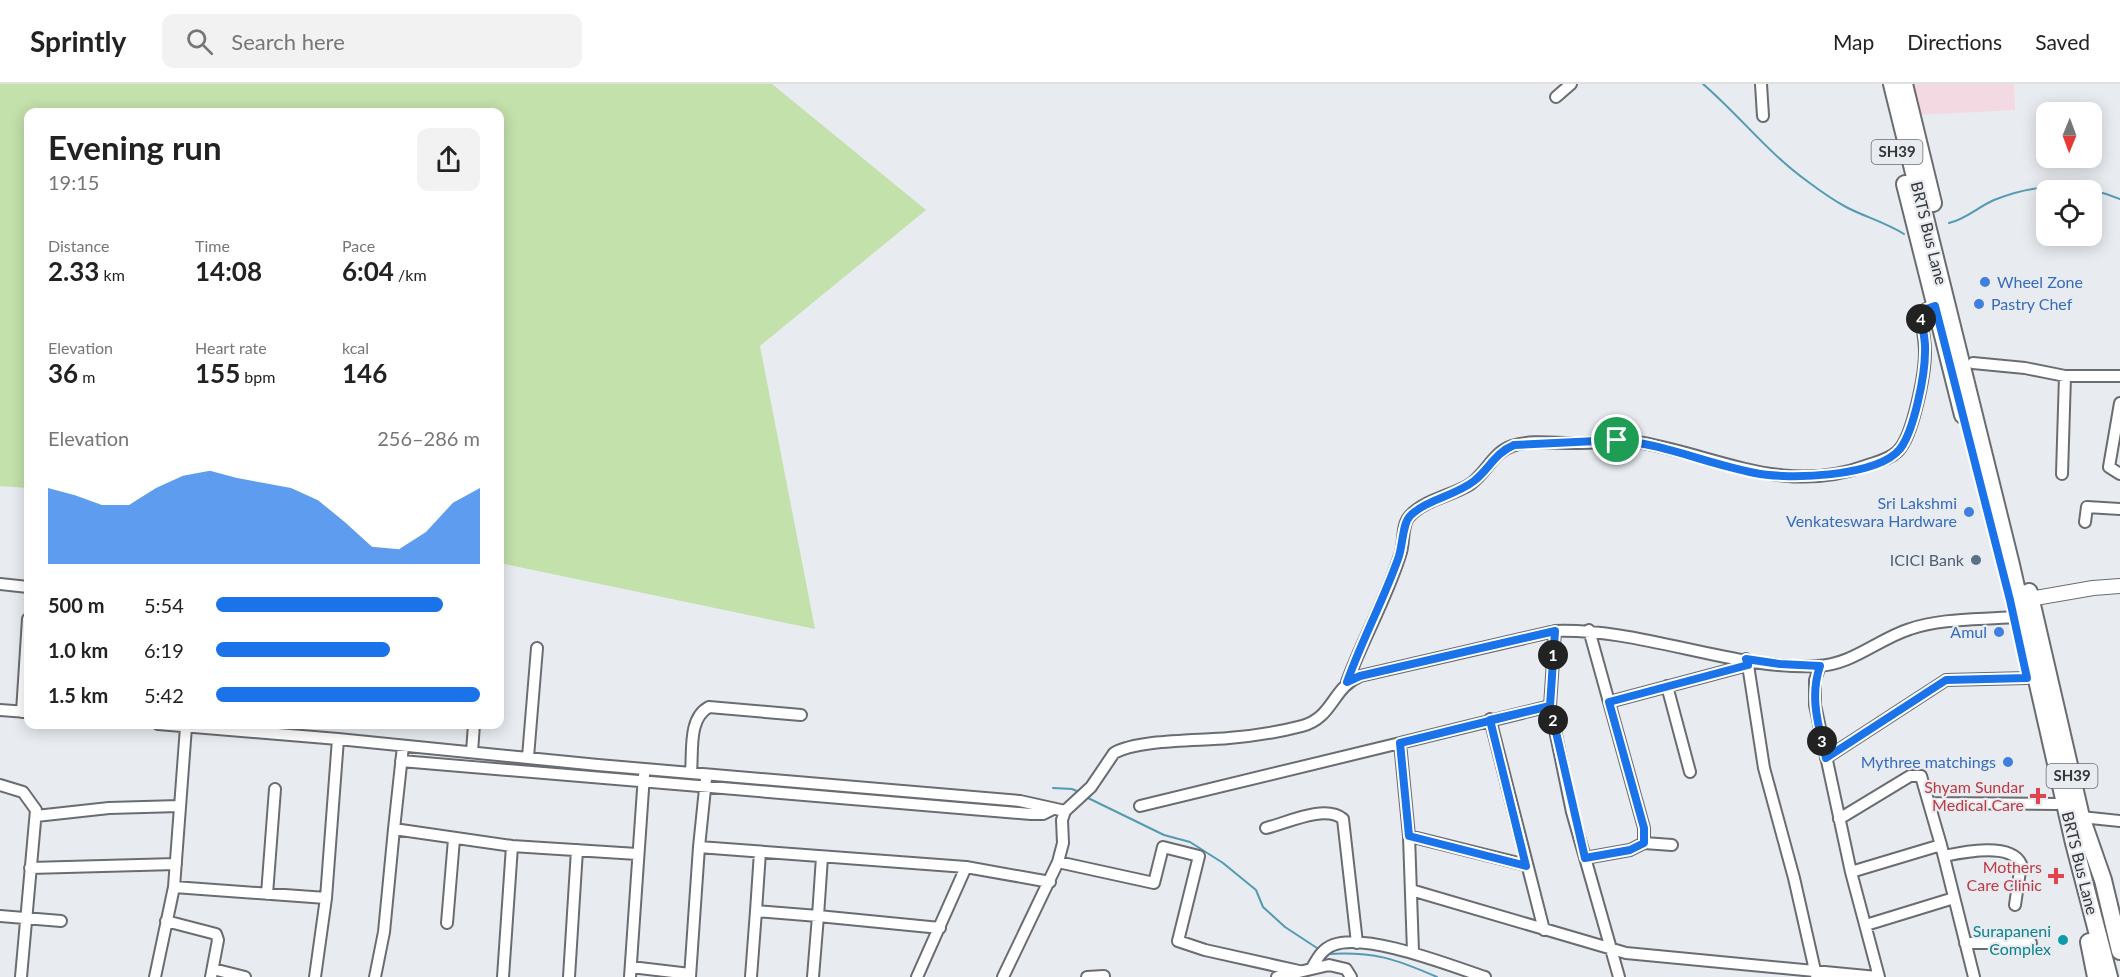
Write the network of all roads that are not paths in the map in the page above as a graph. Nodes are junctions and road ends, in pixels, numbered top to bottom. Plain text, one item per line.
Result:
1 (1571, 84) edge
2 (1761, 84) edge
3 (1881, 84) edge
4 (1892, 84) edge
5 (1904, 84) edge
6 (1556, 97) dead end
7 (1763, 116) dead end
8 (1935, 306) junction
9 (1972, 363) junction
10 (2065, 376) junction
11 (2120, 376) edge
12 (2120, 403) edge
13 (2062, 474) dead end
14 (2120, 474) edge
15 (2120, 509) edge
16 (2085, 522) dead end
17 (0, 584) edge
18 (2120, 586) edge
19 (24, 587) edge
20 (2030, 599) junction
21 (2014, 617) junction
22 (1589, 630) junction
23 (1555, 631) junction
24 (537, 648) dead end
25 (1747, 662) junction
26 (1820, 666) junction
27 (2027, 678) junction
28 (1347, 682) junction
29 (1667, 686) junction
30 (1609, 702) junction
31 (1550, 706) junction
32 (0, 710) edge
33 (24, 712) edge
34 (801, 716) dead end
35 (1490, 720) junction
36 (186, 729) edge
37 (255, 729) edge
38 (307, 729) edge
39 (474, 729) edge
40 (307, 737) junction
41 (338, 739) junction
42 (1400, 743) junction
43 (402, 746) junction
44 (457, 751) junction
45 (472, 752) junction
46 (528, 757) junction
47 (1826, 758) junction
48 (401, 761) junction
49 (456, 765) junction
50 (645, 769) junction
51 (691, 772) junction
52 (1690, 772) dead end
53 (706, 773) junction
54 (644, 781) junction
55 (0, 785) edge
56 (705, 786) junction
57 (274, 789) dead end
58 (1930, 803) junction
59 (2057, 804) junction
60 (1140, 806) dead end
61 (179, 807) junction
62 (1053, 808) junction
63 (1065, 812) junction
64 (36, 816) junction
65 (2081, 817) junction
66 (1839, 819) junction
67 (2120, 821) edge
68 (1266, 828) dead end
69 (393, 829) junction
70 (1409, 836) junction
71 (454, 839) junction
72 (1644, 843) junction
73 (1672, 845) dead end
74 (512, 846) junction
75 (699, 848) junction
76 (577, 850) junction
77 (1943, 850) junction
78 (760, 852) junction
79 (637, 854) junction
80 (822, 857) junction
81 (1585, 858) junction
82 (1058, 862) junction
83 (176, 864) junction
84 (1526, 866) junction
85 (966, 867) junction
86 (30, 868) junction
87 (1851, 872) junction
88 (1050, 882) junction
89 (174, 887) junction
90 (1411, 890) junction
91 (267, 894) junction
92 (326, 898) junction
93 (1954, 898) junction
94 (2015, 905) dead end
95 (756, 911) junction
96 (0, 916) edge
97 (818, 916) junction
98 (25, 919) junction
99 (61, 921) dead end
100 (166, 921) junction
101 (447, 923) dead end
102 (1866, 925) junction
103 (940, 928) junction
104 (1544, 930) junction
105 (2118, 931) edge
106 (1357, 943) junction
107 (1965, 943) junction
108 (2031, 943) dead end
109 (1610, 948) junction
110 (2120, 951) edge
111 (1413, 952) junction
112 (1312, 968) junction
113 (1299, 971) junction
114 (630, 972) edge
115 (212, 973) edge
116 (1816, 974) edge
117 (690, 975) edge
118 (1104, 976) edge
119 (21, 977) edge
120 (155, 977) edge
121 (245, 977) edge
122 (315, 977) edge
123 (375, 977) edge
124 (503, 977) edge
125 (568, 977) edge
126 (751, 977) edge
127 (813, 977) edge
128 (917, 977) edge
129 (1004, 977) edge
130 (1087, 977) edge
131 (1276, 977) edge
132 (1351, 977) edge
133 (1485, 977) edge
134 (1619, 977) edge
135 (1878, 977) edge
136 (1974, 977) edge
137 (2096, 977) edge
138 (2109, 977) edge

1 - 6 street
2 - 7 street
3 - 8 main road, SH39
4 - 138 main road, BRTS Bus Lane
5 - 9 main road, SH39
8 - 21 main road, SH39
8 - 28 street
9 - 10 street
9 - 20 main road, SH39
10 - 11 street
10 - 13 street
12 - 14 street
15 - 16 street
17 - 19 street
18 - 20 street
20 - 65 main road, SH39
21 - 26 street
21 - 27 main road, SH39
22 - 23 street
22 - 25 street
22 - 30 street
23 - 28 street
23 - 31 street
24 - 46 street
25 - 26 street
25 - 29 street
25 - 116 street
26 - 47 street
27 - 47 street
27 - 59 main road, SH39
28 - 63 street
29 - 30 street
29 - 52 street
30 - 72 street
31 - 35 street
31 - 81 street
32 - 33 street
34 - 51 street
35 - 42 street
35 - 84 street
36 - 61 street
37 - 40 street
38 - 40 street
39 - 45 street
40 - 41 street
41 - 43 street
41 - 92 street
42 - 60 street
42 - 70 street
43 - 44 street
43 - 48 street
44 - 45 street
44 - 49 street
45 - 46 street
46 - 50 street
47 - 66 street
48 - 49 street
48 - 69 street
49 - 54 street
50 - 51 street
50 - 54 street
51 - 53 street
53 - 56 street
53 - 62 street
54 - 56 street
54 - 79 street
55 - 64 street
56 - 62 street
56 - 75 street
57 - 91 street
58 - 59 street
58 - 66 street
58 - 77 street
59 - 137 main road, SH39
61 - 64 street
61 - 83 street
62 - 63 street
63 - 82 street
64 - 86 street
65 - 67 street
65 - 105 main road, SH39
66 - 87 street
68 - 106 street
69 - 71 street
69 - 123 street
70 - 84 street
70 - 90 street
71 - 74 street
71 - 101 street
72 - 73 street
72 - 81 street
74 - 76 street
74 - 124 street
75 - 78 street
75 - 117 street
76 - 79 street
76 - 125 street
77 - 87 street
77 - 93 street
77 - 94 street
78 - 80 street
78 - 95 street
79 - 114 street
80 - 85 street
80 - 97 street
81 - 109 street
82 - 88 street
82 - 113 street
83 - 86 street
83 - 89 street
84 - 104 street
85 - 88 street
85 - 103 street
86 - 98 street
87 - 102 street
88 - 129 street
89 - 91 street
89 - 100 street
90 - 104 street
90 - 111 street
91 - 92 street
92 - 122 street
93 - 102 street
93 - 107 street
95 - 97 street
95 - 126 street
96 - 98 street
97 - 103 street
97 - 127 street
98 - 99 street
98 - 119 street
100 - 115 street
100 - 120 street
102 - 135 street
103 - 128 street
104 - 109 street
105 - 110 main road, SH39
106 - 111 street
106 - 112 street
107 - 108 street
107 - 136 street
109 - 116 street
109 - 134 street
111 - 133 street
112 - 113 street
112 - 132 street
113 - 131 street
114 - 117 street
115 - 121 street
116 - 135 street
118 - 130 street

